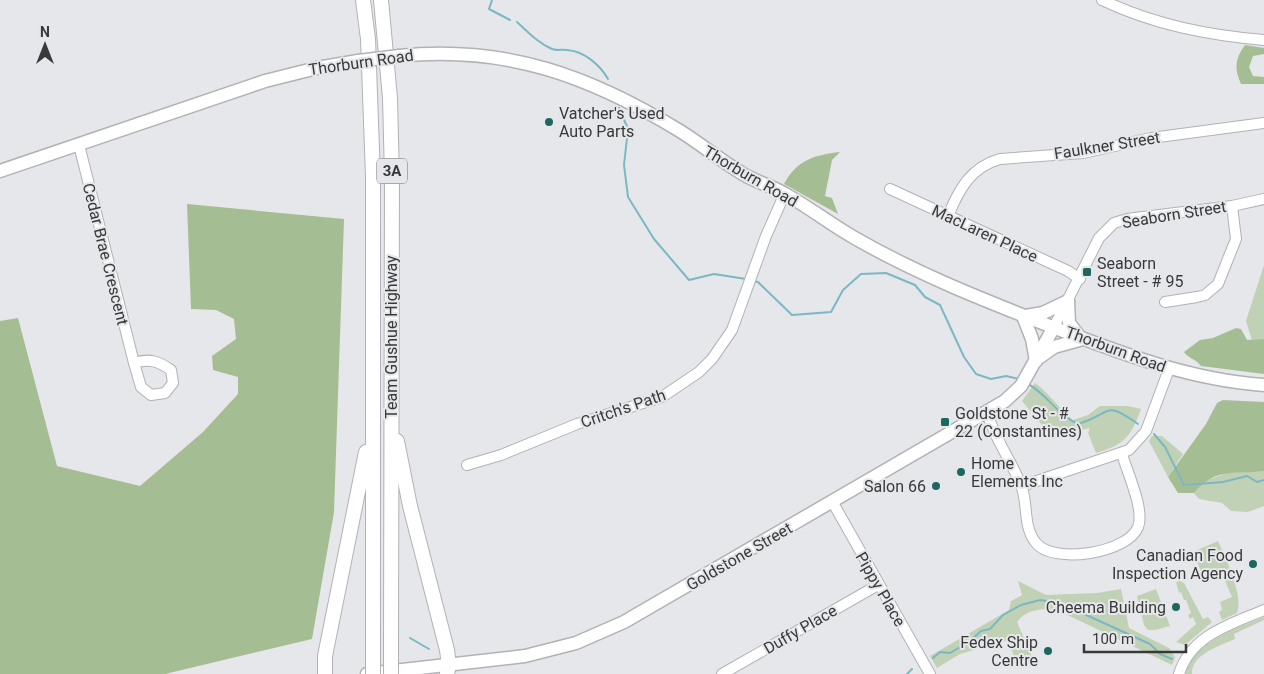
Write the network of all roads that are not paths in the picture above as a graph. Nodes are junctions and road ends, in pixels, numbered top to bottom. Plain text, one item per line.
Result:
1 (362, 0) edge
2 (381, 0) edge
3 (1102, 0) edge
4 (1264, 40) edge
5 (1264, 123) edge
6 (79, 145) junction
7 (0, 172) edge
8 (890, 189) dead end
9 (785, 193) junction
10 (1264, 199) edge
11 (1232, 206) junction
12 (948, 216) junction
13 (1080, 279) junction
14 (1068, 301) junction
15 (1165, 302) dead end
16 (1023, 316) junction
17 (1054, 328) junction
18 (1083, 339) junction
19 (1036, 361) junction
20 (134, 363) dead end
21 (1169, 369) junction
22 (1264, 385) edge
23 (373, 394) junction
24 (390, 394) junction
25 (987, 412) junction
26 (1122, 454) junction
27 (467, 465) dead end
28 (1022, 486) junction
29 (833, 502) junction
30 (878, 584) junction
31 (1264, 610) edge
32 (448, 669) edge
33 (325, 674) edge
34 (367, 674) edge
35 (373, 674) edge
36 (391, 674) edge
37 (722, 674) edge
38 (930, 674) edge
39 (1179, 674) edge

1 - 23 highway, Team Gushue Highway / 3A
2 - 24 highway, Team Gushue Highway / 3A
3 - 4 street
5 - 12 street, Faulkner Street
6 - 7 main road, Thorburn Road
6 - 9 main road, Thorburn Road, bridge
6 - 20 street, Cedar Brae Crescent
8 - 12 street, MacLaren Place
9 - 16 main road, Thorburn Road
9 - 27 street, Critch's Path
10 - 11 street, Seaborn Street
11 - 13 street, Seaborn Street
11 - 15 street
12 - 13 street, MacLaren Place
13 - 14 street, Seaborn Street
14 - 16 main road
14 - 17 street, Seaborn Street
14 - 18 main road
16 - 17 main road, Thorburn Road
16 - 19 main road
17 - 18 main road, Thorburn Road
17 - 19 main road, Goldstone Street
18 - 19 main road
18 - 21 main road, Thorburn Road
19 - 25 main road, Goldstone Street
21 - 22 main road, Thorburn Road
21 - 26 street
23 - 33 highway
23 - 35 highway, Team Gushue Highway / 3A, bridge
24 - 32 highway
24 - 36 highway, Team Gushue Highway / 3A, bridge
25 - 28 street
25 - 29 main road, Goldstone Street
26 - 28 street
26 - 28 street
29 - 30 street, Pippy Place
29 - 32 main road, Goldstone Street
30 - 37 street, Duffy Place
30 - 38 street, Pippy Place
31 - 39 street
32 - 34 main road, Goldstone Street

